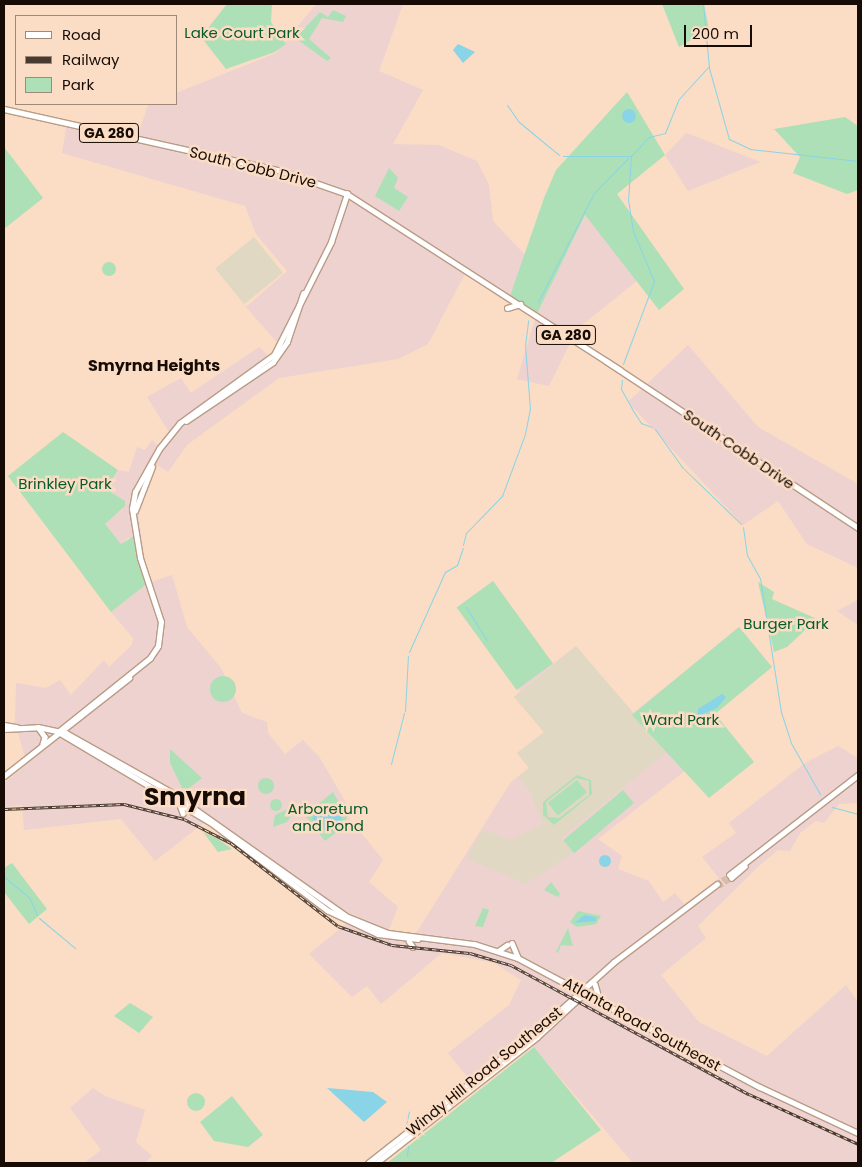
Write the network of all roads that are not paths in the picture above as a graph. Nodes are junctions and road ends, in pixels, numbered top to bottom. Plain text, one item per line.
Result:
1 (4, 109) edge
2 (347, 194) junction
3 (522, 305) junction
4 (507, 308) dead end
5 (858, 528) edge
6 (150, 659) junction
7 (4, 725) edge
8 (17, 726) junction
9 (69, 726) junction
10 (38, 727) junction
11 (4, 730) edge
12 (58, 732) junction
13 (74, 737) junction
14 (43, 744) junction
15 (4, 776) edge
16 (858, 776) edge
17 (179, 801) junction
18 (183, 813) dead end
19 (729, 876) tunnel mouth
20 (718, 885) tunnel mouth
21 (418, 939) junction
22 (409, 941) junction
23 (414, 947) dead end
24 (498, 950) junction
25 (518, 958) junction
26 (570, 984) junction
27 (595, 984) dead end
28 (584, 991) junction
29 (574, 997) junction
30 (602, 1001) junction
31 (858, 1133) edge
32 (368, 1163) edge
33 (376, 1163) edge

1 - 2 main road, South Cobb Drive / GA 280
2 - 3 main road, South Cobb Drive / GA 280
2 - 6 main road
3 - 4 main road
3 - 5 main road, South Cobb Drive / GA 280
6 - 9 main road
6 - 12 main road
7 - 8 main road, Atlanta Road Southeast
8 - 10 main road, Atlanta Road Southeast
8 - 11 main road, Atlanta Road Southeast
9 - 12 main road
9 - 13 main road
10 - 12 main road, Atlanta Road Southeast
10 - 14 main road
12 - 13 main road, Atlanta Road Southeast
12 - 14 main road
12 - 17 main road, Atlanta Road Southeast
13 - 21 main road, Atlanta Road Southeast
14 - 15 main road
16 - 19 main road
17 - 18 main road
17 - 22 main road, Atlanta Road Southeast
20 - 28 main road, Windy Hill Road Southeast
21 - 22 main road, Atlanta Road Southeast
21 - 24 main road, Atlanta Road Southeast
22 - 23 main road
24 - 25 main road, Atlanta Road Southeast
24 - 25 main road
25 - 26 main road, Atlanta Road Southeast
26 - 28 main road, Atlanta Road Southeast
26 - 29 main road
27 - 30 main road
28 - 29 main road, Windy Hill Road Southeast
28 - 30 main road, Atlanta Road Southeast
28 - 33 main road, Windy Hill Road Southeast
29 - 32 main road, Windy Hill Road Southeast
30 - 31 main road, Atlanta Road Southeast

